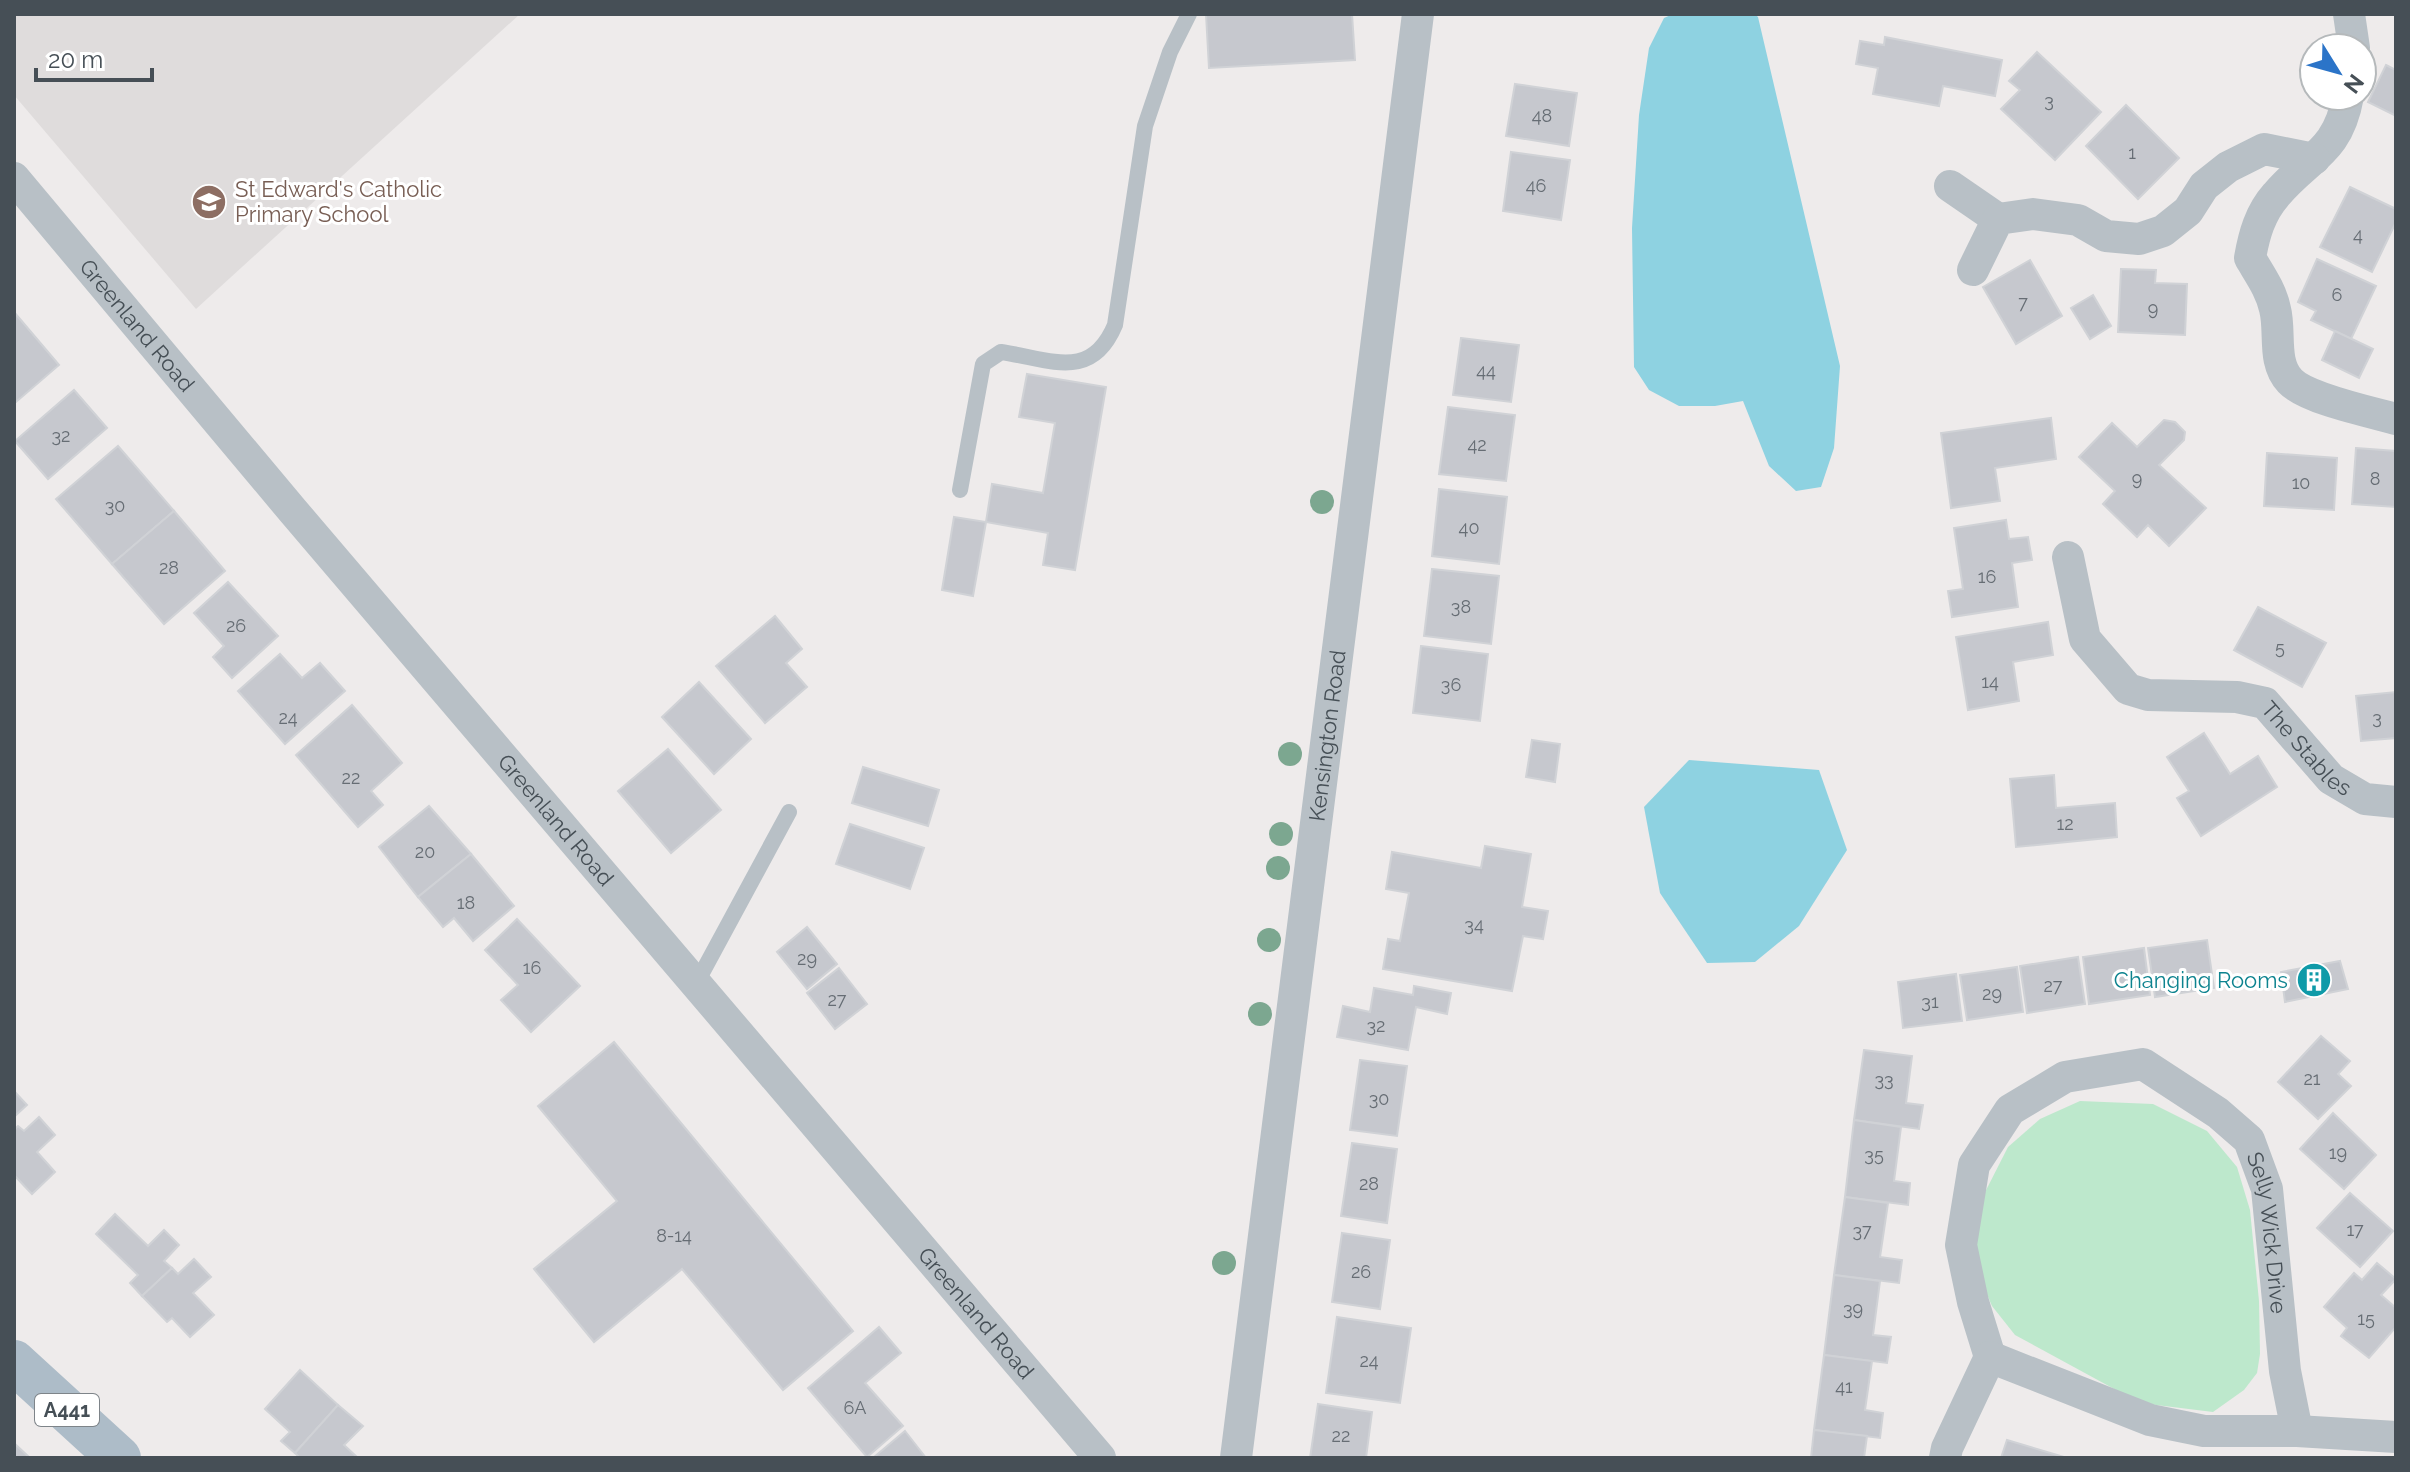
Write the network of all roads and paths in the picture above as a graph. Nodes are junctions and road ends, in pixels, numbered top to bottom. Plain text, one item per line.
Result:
1 (1189, 14) edge
2 (1418, 14) edge
3 (2343, 112) edge
4 (2314, 159) junction
5 (14, 178) edge
6 (1950, 186) dead end
7 (1998, 219) junction
8 (1973, 270) dead end
9 (2396, 419) edge
10 (960, 490) dead end
11 (2068, 557) dead end
12 (2396, 802) edge
13 (789, 812) dead end
14 (696, 984) junction
15 (1990, 1357) junction
16 (14, 1362) edge
17 (2297, 1431) junction
18 (2396, 1437) edge
19 (119, 1458) edge
20 (1100, 1458) edge
21 (1236, 1458) edge
22 (1945, 1458) edge

1 - 10 lane
2 - 21 street, Kensington Road
3 - 4 street
4 - 7 street
4 - 9 street
5 - 14 street, Greenland Road
6 - 7 street
7 - 8 street
11 - 12 street, The Stables
13 - 14 lane
14 - 20 street, Greenland Road
15 - 17 street
15 - 17 street, Selly Wick Drive
15 - 22 street
16 - 19 main road, A441
17 - 18 street

